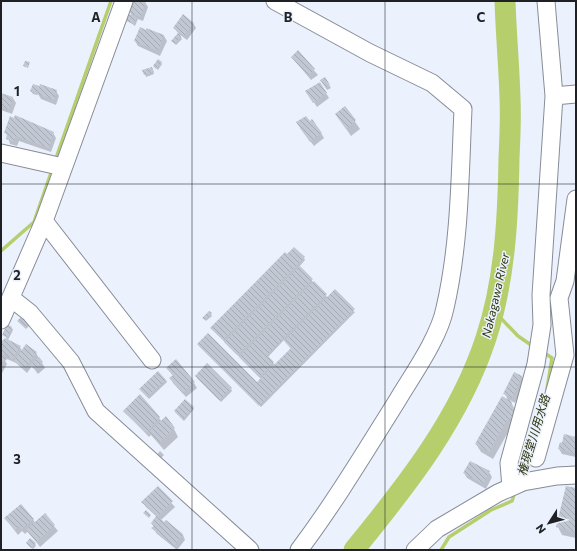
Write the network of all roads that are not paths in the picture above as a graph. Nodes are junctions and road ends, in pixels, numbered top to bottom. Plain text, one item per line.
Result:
1 (124, 1) edge
2 (275, 1) edge
3 (546, 1) edge
4 (576, 94) edge
5 (554, 96) junction
6 (1, 153) edge
7 (62, 167) junction
8 (576, 199) edge
9 (44, 221) junction
10 (574, 222) edge
11 (11, 298) junction
12 (1, 320) edge
13 (152, 360) dead end
14 (536, 458) dead end
15 (576, 475) edge
16 (511, 487) junction
17 (250, 550) edge
18 (299, 550) edge
19 (415, 550) edge

1 - 7 street
2 - 18 street
3 - 5 street
4 - 5 street
5 - 16 street
6 - 7 street
7 - 9 street
8 - 10 street
9 - 11 street
9 - 13 street
10 - 14 street
11 - 12 street
11 - 17 street
15 - 16 street
16 - 19 street

